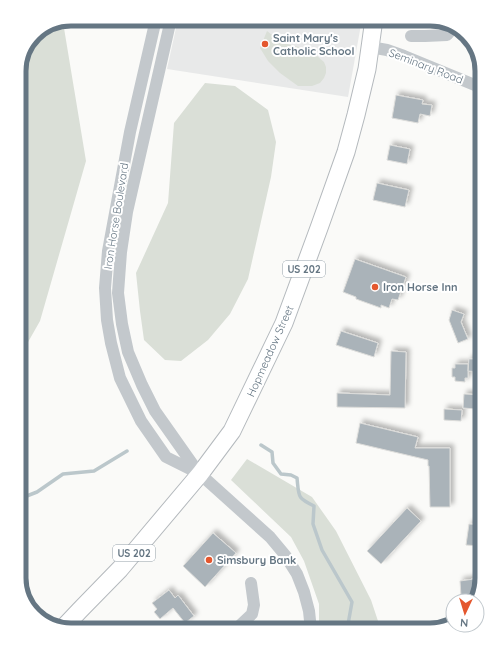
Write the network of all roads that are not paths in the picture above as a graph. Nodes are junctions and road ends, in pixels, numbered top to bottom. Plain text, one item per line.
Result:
1 (154, 26) edge
2 (169, 26) edge
3 (373, 26) edge
4 (451, 31) edge
5 (411, 36) dead end
6 (370, 47) junction
7 (475, 85) edge
8 (200, 474) junction
9 (251, 583) dead end
10 (68, 623) edge
11 (242, 623) edge
12 (310, 623) edge

1 - 8 street, Iron Horse Boulevard
2 - 8 street, Iron Horse Boulevard
3 - 6 highway, Hopmeadow Street / US 202
4 - 5 street
6 - 7 street, Seminary Road
6 - 8 highway, Hopmeadow Street / US 202
8 - 10 highway, Hopmeadow Street / US 202
8 - 12 street
9 - 11 street

